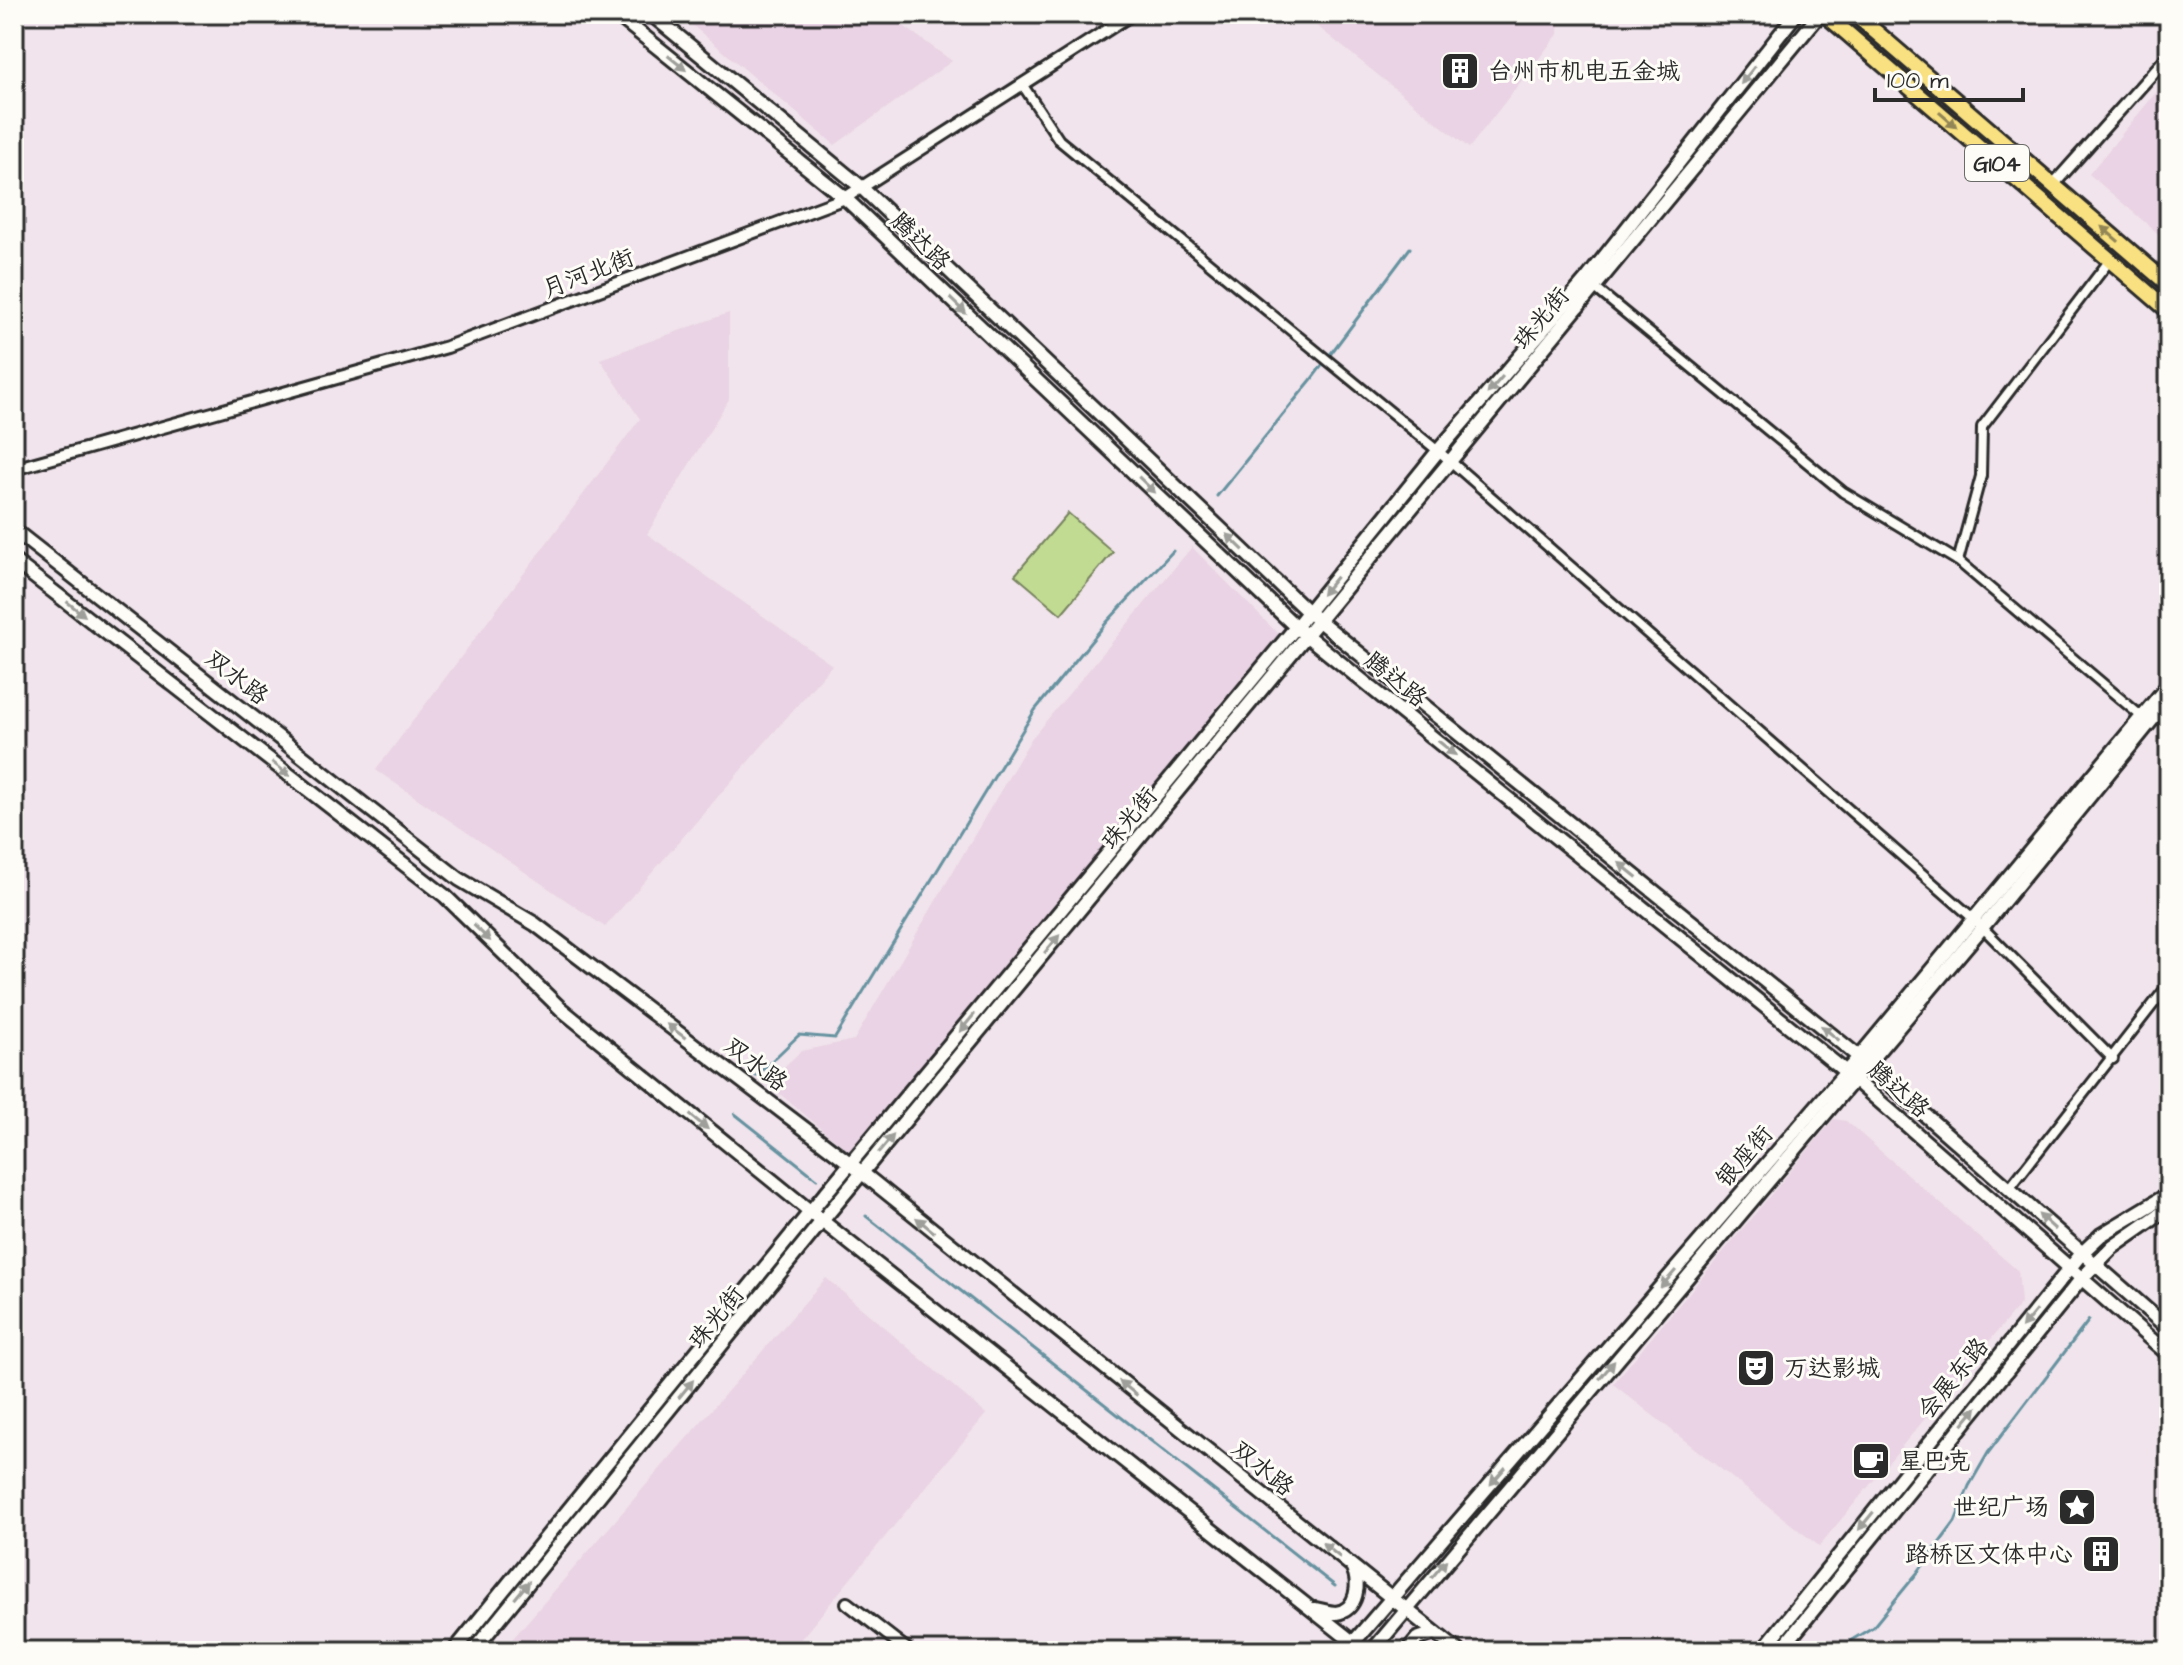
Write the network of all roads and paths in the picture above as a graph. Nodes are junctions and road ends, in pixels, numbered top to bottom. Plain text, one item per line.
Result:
1 (616, 14) edge
2 (651, 14) edge
3 (1132, 14) edge
4 (1796, 14) edge
5 (1823, 14) edge
6 (1855, 14) edge
7 (2169, 55) edge
8 (1022, 84) junction
9 (2053, 185) junction
10 (861, 187) junction
11 (845, 198) junction
12 (2110, 260) junction
13 (2169, 285) edge
14 (1595, 288) junction
15 (2169, 311) edge
16 (1438, 451) junction
17 (1449, 460) junction
18 (14, 469) edge
19 (14, 530) edge
20 (14, 561) edge
21 (1958, 561) junction
22 (1308, 612) junction
23 (1319, 621) junction
24 (1296, 627) junction
25 (1308, 636) junction
26 (2169, 684) edge
27 (2169, 699) edge
28 (2142, 717) junction
29 (1978, 924) junction
30 (2169, 984) edge
31 (2113, 1059) junction
32 (1863, 1060) junction
33 (1850, 1075) junction
34 (851, 1164) junction
35 (861, 1174) junction
36 (2009, 1189) junction
37 (2169, 1194) edge
38 (2169, 1208) edge
39 (810, 1212) junction
40 (822, 1221) junction
41 (2082, 1253) junction
42 (2096, 1265) junction
43 (2070, 1268) junction
44 (2082, 1278) junction
45 (2169, 1329) edge
46 (2169, 1355) edge
47 (1353, 1567) junction
48 (1392, 1599) junction
49 (847, 1603) dead end
50 (1312, 1609) junction
51 (1404, 1610) junction
52 (1435, 1633) junction
53 (1350, 1646) edge
54 (454, 1651) edge
55 (473, 1651) edge
56 (909, 1651) edge
57 (1364, 1651) edge
58 (1372, 1651) edge
59 (1407, 1651) edge
60 (1458, 1651) edge
61 (1762, 1651) edge
62 (1780, 1651) edge

1 -> 11 main road, 腾达路
2 - 10 main road, 腾达路
3 - 8 street, 月河北街
4 -> 16 main road, 珠光街
5 -> 12 main road, G104
5 - 14 main road, 珠光街
6 - 9 main road, G104
7 - 9 street
8 - 10 street, 月河北街
8 - 16 street
13 -> 9 main road, G104
10 - 11 street, 月河北街
22 -> 10 main road, 腾达路
11 - 18 street, 月河北街
11 -> 24 main road, 腾达路
12 - 15 main road, G104
12 - 21 street
14 - 17 main road, 珠光街
14 - 21 street
16 - 17 street
16 -> 22 main road, 珠光街
17 - 23 main road, 珠光街
17 - 29 street
34 -> 19 main road, 双水路
20 -> 39 main road, 双水路
21 - 28 street
22 - 23 main road, 腾达路
22 - 24 main road, 珠光街
23 - 25 main road, 珠光街
32 -> 23 main road, 腾达路
24 - 25 main road, 腾达路
24 -> 34 main road, 珠光街
25 -> 33 main road, 腾达路
35 -> 25 main road, 珠光街
26 - 28 main road
27 - 29 main road
28 - 29 main road
29 - 31 street
29 - 32 main road, 银座街
30 - 31 street
31 - 36 street
32 - 33 main road, 银座街
32 - 36 main road, 腾达路
33 - 43 main road, 腾达路
33 -> 48 main road, 银座街
51 -> 33 main road
34 - 35 main road, 双水路
34 - 39 main road, 珠光街
35 - 40 main road, 珠光街
47 -> 35 main road, 双水路
41 -> 36 main road, 腾达路
37 - 41 main road, 会展东路
38 - 42 main road, 会展东路
39 - 40 main road, 双水路
39 - 54 main road, 珠光街
40 - 50 main road, 双水路
55 -> 40 main road, 珠光街
41 - 42 main road, 腾达路
41 - 43 main road, 会展东路
42 - 44 main road, 会展东路
42 - 45 main road, 腾达路
43 - 44 main road, 腾达路
43 -> 61 main road, 会展东路
44 - 46 main road, 腾达路
62 -> 44 main road, 会展东路
47 - 48 main road, 双水路
47 - 50 main road
48 - 51 main road, 双水路
48 - 53 main road, 银座街
49 - 56 street
50 - 53 main road, 双水路
51 - 52 main road, 双水路
51 - 58 main road
52 - 59 main road
52 - 60 main road, 双水路
53 - 57 main road, 双水路

